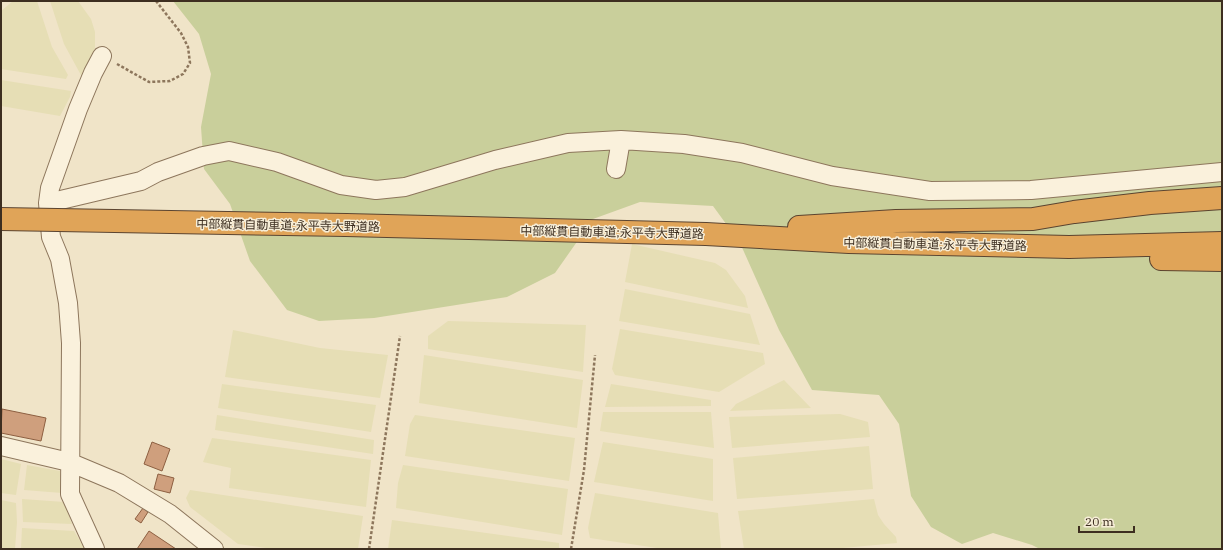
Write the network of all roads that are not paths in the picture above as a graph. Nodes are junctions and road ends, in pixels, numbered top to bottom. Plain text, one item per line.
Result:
1 (102, 56) road end
2 (621, 140) junction
3 (616, 169) dead end
4 (1222, 172) edge
5 (1222, 198) edge
6 (48, 203) junction
7 (1, 220) edge
8 (706, 234) junction
9 (848, 242) junction
10 (1222, 243) edge
11 (1222, 260) edge
12 (1, 446) edge
13 (69, 462) junction
14 (95, 549) edge
15 (214, 549) edge

1 - 6 street
2 - 3 street
2 - 4 street
2 - 6 street
5 - 8 highway
6 - 13 street
7 - 8 highway, 中部縦貫自動車道;永平寺大野道路, bridge
8 - 9 highway, 中部縦貫自動車道;永平寺大野道路
9 - 10 highway, 中部縦貫自動車道;永平寺大野道路
9 - 11 highway
12 - 13 street
13 - 14 street
13 - 15 street

